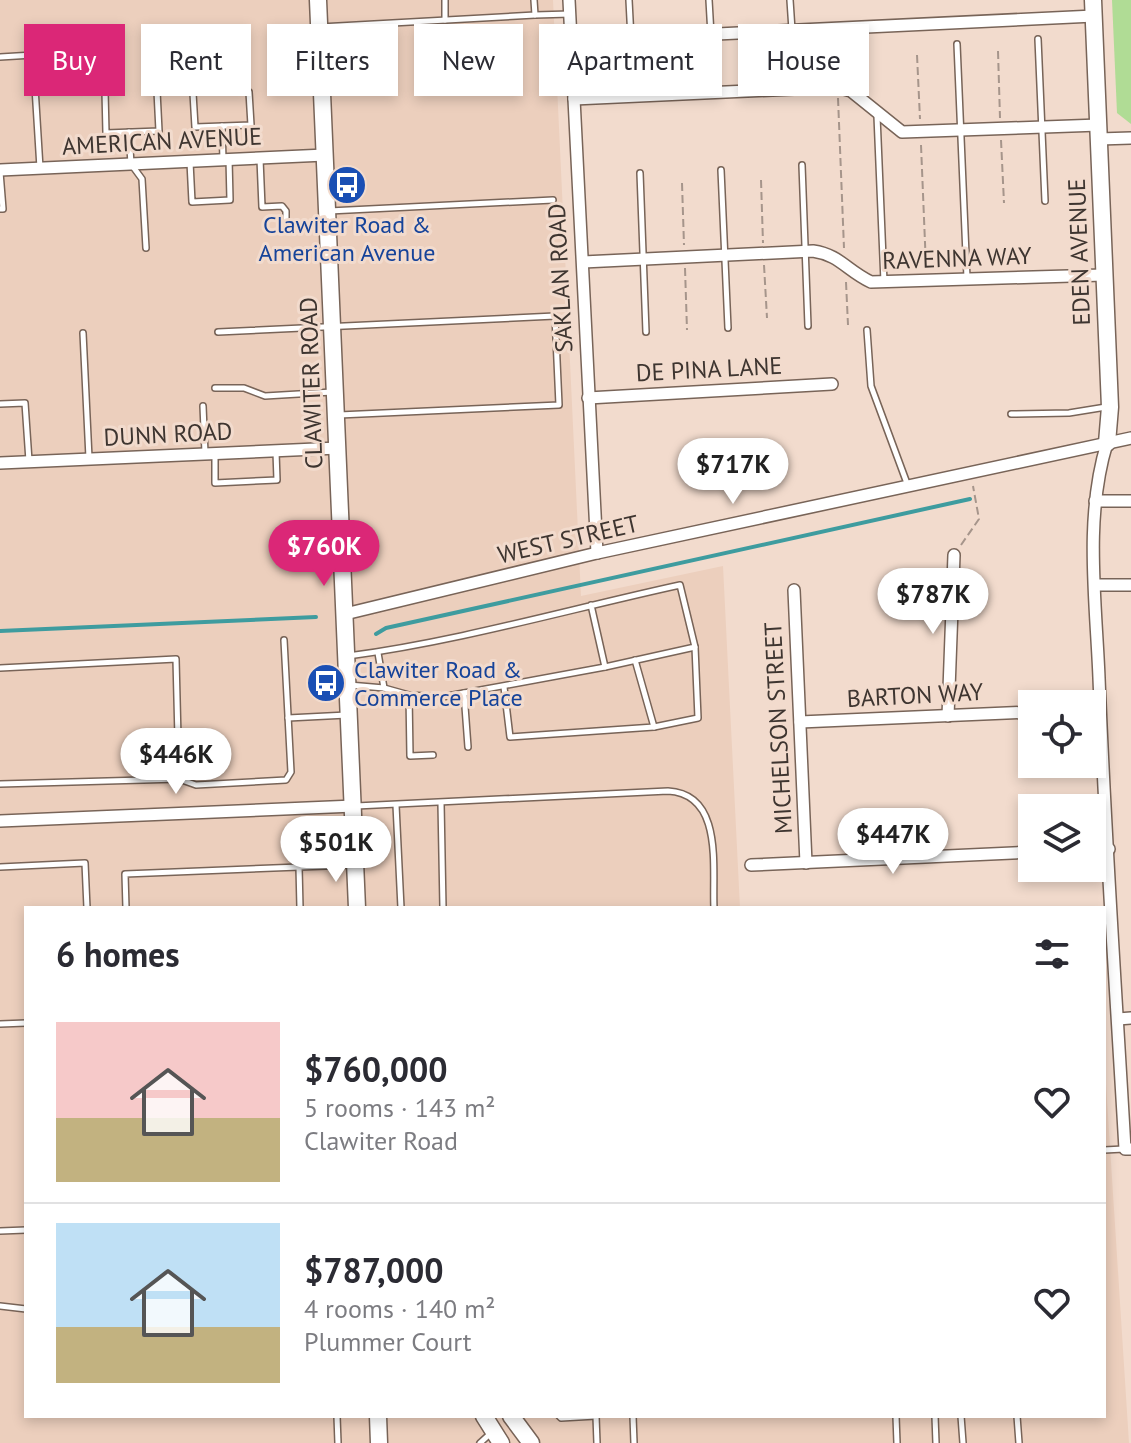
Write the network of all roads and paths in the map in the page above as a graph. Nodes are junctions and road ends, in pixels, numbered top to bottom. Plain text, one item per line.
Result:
1 (318, 0) edge
2 (445, 0) edge
3 (534, 0) edge
4 (569, 0) edge
5 (629, 0) edge
6 (709, 0) edge
7 (790, 0) edge
8 (1094, 8) edge
9 (570, 14) junction
10 (535, 15) junction
11 (445, 20) junction
12 (319, 24) edge
13 (373, 24) edge
14 (570, 24) edge
15 (630, 24) edge
16 (710, 24) edge
17 (792, 24) edge
18 (869, 25) edge
19 (1038, 39) dead end
20 (957, 44) dead end
21 (917, 55) dead end
22 (0, 57) edge
23 (738, 92) edge
24 (105, 96) edge
25 (157, 96) edge
26 (193, 96) edge
27 (249, 96) edge
28 (322, 96) edge
29 (574, 96) edge
30 (837, 96) edge
31 (856, 96) edge
32 (574, 99) junction
33 (877, 115) junction
34 (222, 126) junction
35 (1042, 126) junction
36 (961, 130) junction
37 (129, 132) junction
38 (921, 132) junction
39 (1099, 132) junction
40 (1131, 138) edge
41 (325, 155) junction
42 (260, 158) junction
43 (226, 160) junction
44 (190, 161) junction
45 (131, 164) junction
46 (802, 165) dead end
47 (40, 169) junction
48 (0, 170) edge
49 (721, 170) dead end
50 (640, 173) dead end
51 (553, 200) dead end
52 (1045, 201) dead end
53 (0, 209) edge
54 (328, 218) junction
55 (146, 248) dead end
56 (806, 251) junction
57 (726, 255) junction
58 (644, 259) junction
59 (583, 262) junction
60 (845, 266) junction
61 (1103, 275) junction
62 (967, 278) junction
63 (926, 280) junction
64 (884, 283) junction
65 (848, 325) dead end
66 (808, 326) dead end
67 (333, 327) junction
68 (728, 328) dead end
69 (867, 330) dead end
70 (218, 332) dead end
71 (646, 332) dead end
72 (83, 333) dead end
73 (832, 384) dead end
74 (215, 388) dead end
75 (336, 392) junction
76 (588, 398) junction
77 (0, 404) edge
78 (203, 406) dead end
79 (1110, 407) junction
80 (1011, 414) dead end
81 (337, 416) junction
82 (1131, 438) edge
83 (1107, 443) junction
84 (338, 448) junction
85 (276, 451) junction
86 (210, 454) junction
87 (89, 459) junction
88 (29, 462) junction
89 (0, 463) edge
90 (971, 473) junction
91 (908, 486) junction
92 (1095, 501) junction
93 (1131, 501) edge
94 (597, 553) junction
95 (954, 555) joint
96 (1096, 585) junction
97 (1131, 585) edge
98 (794, 590) dead end
99 (591, 605) junction
100 (345, 614) junction
101 (284, 640) dead end
102 (695, 647) junction
103 (378, 653) junction
104 (347, 656) junction
105 (635, 660) junction
106 (605, 667) junction
107 (0, 668) edge
108 (348, 685) junction
109 (504, 687) junction
110 (384, 688) junction
111 (1096, 690) edge
112 (464, 693) junction
113 (409, 695) junction
114 (1018, 713) edge
115 (350, 715) junction
116 (948, 716) junction
117 (288, 718) junction
118 (800, 722) junction
119 (654, 727) junction
120 (468, 747) dead end
121 (433, 755) dead end
122 (1102, 778) edge
123 (179, 779) junction
124 (0, 784) edge
125 (441, 803) junction
126 (396, 805) junction
127 (354, 806) junction
128 (0, 821) edge
129 (1109, 849) joint
130 (1018, 853) edge
131 (806, 863) junction
132 (355, 865) junction
133 (751, 865) dead end
134 (0, 867) edge
135 (299, 867) junction
136 (87, 906) edge
137 (126, 906) edge
138 (300, 906) edge
139 (357, 906) edge
140 (401, 906) edge
141 (443, 906) edge
142 (714, 906) edge
143 (1131, 1018) edge
144 (1118, 1019) junction
145 (24, 1023) edge
146 (0, 1024) edge
147 (1128, 1149) edge
148 (1106, 1150) edge
149 (24, 1230) edge
150 (0, 1231) edge
151 (0, 1306) edge
152 (24, 1309) edge
153 (337, 1418) edge
154 (378, 1418) edge
155 (485, 1418) edge
156 (512, 1418) edge
157 (596, 1418) edge
158 (633, 1418) edge
159 (896, 1418) edge
160 (935, 1418) edge
161 (961, 1418) edge
162 (1017, 1418) edge
163 (491, 1439) edge
164 (338, 1443) edge
165 (379, 1443) edge
166 (531, 1443) edge
167 (597, 1443) edge
168 (634, 1443) edge
169 (897, 1443) edge
170 (936, 1443) edge
171 (963, 1443) edge
172 (1019, 1443) edge

1 - 12 main road, CLAWITER ROAD
2 - 11 lane
3 - 10 lane
4 - 9 street, SAKLAN ROAD
5 - 15 lane
6 - 16 lane
7 - 17 lane
8 - 18 street
8 - 39 main road, EDEN AVENUE
9 - 10 lane
9 - 14 street, SAKLAN ROAD
10 - 11 lane
11 - 13 lane
19 - 35 lane
20 - 36 lane
21 - 38 path
22 - 47 lane
23 - 32 street
24 - 37 lane
25 - 37 lane
26 - 34 lane
27 - 34 lane
28 - 41 main road, CLAWITER ROAD
29 - 32 street, SAKLAN ROAD
30 - 60 path
31 - 33 street
32 - 59 street, SAKLAN ROAD
33 - 38 street
33 - 64 lane
34 - 43 lane
35 - 36 street
35 - 39 street
35 - 52 lane
36 - 38 street
36 - 62 lane
37 - 45 lane
38 - 63 path
39 - 40 street
39 - 61 main road, EDEN AVENUE
41 - 42 street, AMERICAN AVENUE
41 - 54 main road, CLAWITER ROAD
42 - 43 street, AMERICAN AVENUE
42 - 54 lane
43 - 44 street, AMERICAN AVENUE
43 - 44 lane
44 - 45 street, AMERICAN AVENUE
45 - 47 street, AMERICAN AVENUE
45 - 55 lane
46 - 56 lane
47 - 48 street, AMERICAN AVENUE
48 - 53 lane
49 - 57 lane
50 - 58 lane
51 - 54 lane
54 - 67 main road, CLAWITER ROAD
56 - 57 street, RAVENNA WAY
56 - 60 street, RAVENNA WAY
56 - 66 lane
57 - 58 street, RAVENNA WAY
57 - 68 lane
58 - 59 street, RAVENNA WAY
58 - 71 lane
59 - 76 street, SAKLAN ROAD
60 - 64 street, RAVENNA WAY
60 - 65 path
61 - 62 street, RAVENNA WAY
61 - 79 main road, EDEN AVENUE
62 - 63 street, RAVENNA WAY
63 - 64 street, RAVENNA WAY
67 - 70 lane
67 - 75 main road, CLAWITER ROAD
67 - 81 lane
69 - 91 lane
72 - 87 lane
73 - 76 street, DE PINA LANE
74 - 75 lane
75 - 81 main road, CLAWITER ROAD
76 - 94 street, SAKLAN ROAD
77 - 88 lane
78 - 86 lane
79 - 80 lane
79 - 83 main road, EDEN AVENUE
81 - 84 main road, CLAWITER ROAD
82 - 83 street, WEST STREET
83 - 90 street, WEST STREET
83 - 92 street, EDEN AVENUE
84 - 85 street, DUNN ROAD
84 - 100 main road, CLAWITER ROAD
85 - 86 street, DUNN ROAD
85 - 86 lane
86 - 87 street, DUNN ROAD
87 - 88 street, DUNN ROAD
88 - 89 street, DUNN ROAD
90 - 91 street, WEST STREET
90 - 95 path
91 - 94 street, WEST STREET
92 - 93 street
92 - 96 street, EDEN AVENUE
94 - 100 street, WEST STREET
95 - 116 street
96 - 97 street
96 - 111 street, EDEN AVENUE
98 - 118 street, MICHELSON STREET
99 - 102 lane
99 - 103 lane
99 - 106 lane
100 - 104 main road, CLAWITER ROAD
101 - 117 lane
102 - 105 lane
102 - 119 lane
103 - 104 lane
103 - 110 lane
104 - 108 main road, CLAWITER ROAD
105 - 106 lane
105 - 119 lane
106 - 109 lane
107 - 123 lane
108 - 110 lane
108 - 115 main road, CLAWITER ROAD
109 - 112 lane
109 - 119 lane
110 - 113 lane
112 - 113 lane
112 - 120 lane
113 - 121 lane
114 - 116 street, BARTON WAY
115 - 117 lane
115 - 127 main road, CLAWITER ROAD
116 - 118 street, BARTON WAY
117 - 123 lane
118 - 131 street, MICHELSON STREET
122 - 129 street, EDEN AVENUE
123 - 124 lane
125 - 126 lane
125 - 141 lane
125 - 142 lane
126 - 127 lane
126 - 140 lane
127 - 128 street
127 - 132 main road, CLAWITER ROAD
129 - 144 street, EDEN AVENUE
130 - 131 street
131 - 133 street
132 - 135 lane
132 - 139 main road, CLAWITER ROAD
134 - 136 lane
135 - 137 lane
135 - 138 lane
143 - 144 street
144 - 147 street, EDEN AVENUE
145 - 146 lane
147 - 148 lane
149 - 150 lane
151 - 152 lane
153 - 164 lane
154 - 165 main road
155 - 163 main road
156 - 166 main road
157 - 167 lane
158 - 168 lane
159 - 169 lane
160 - 170 lane
161 - 171 lane
162 - 172 lane

